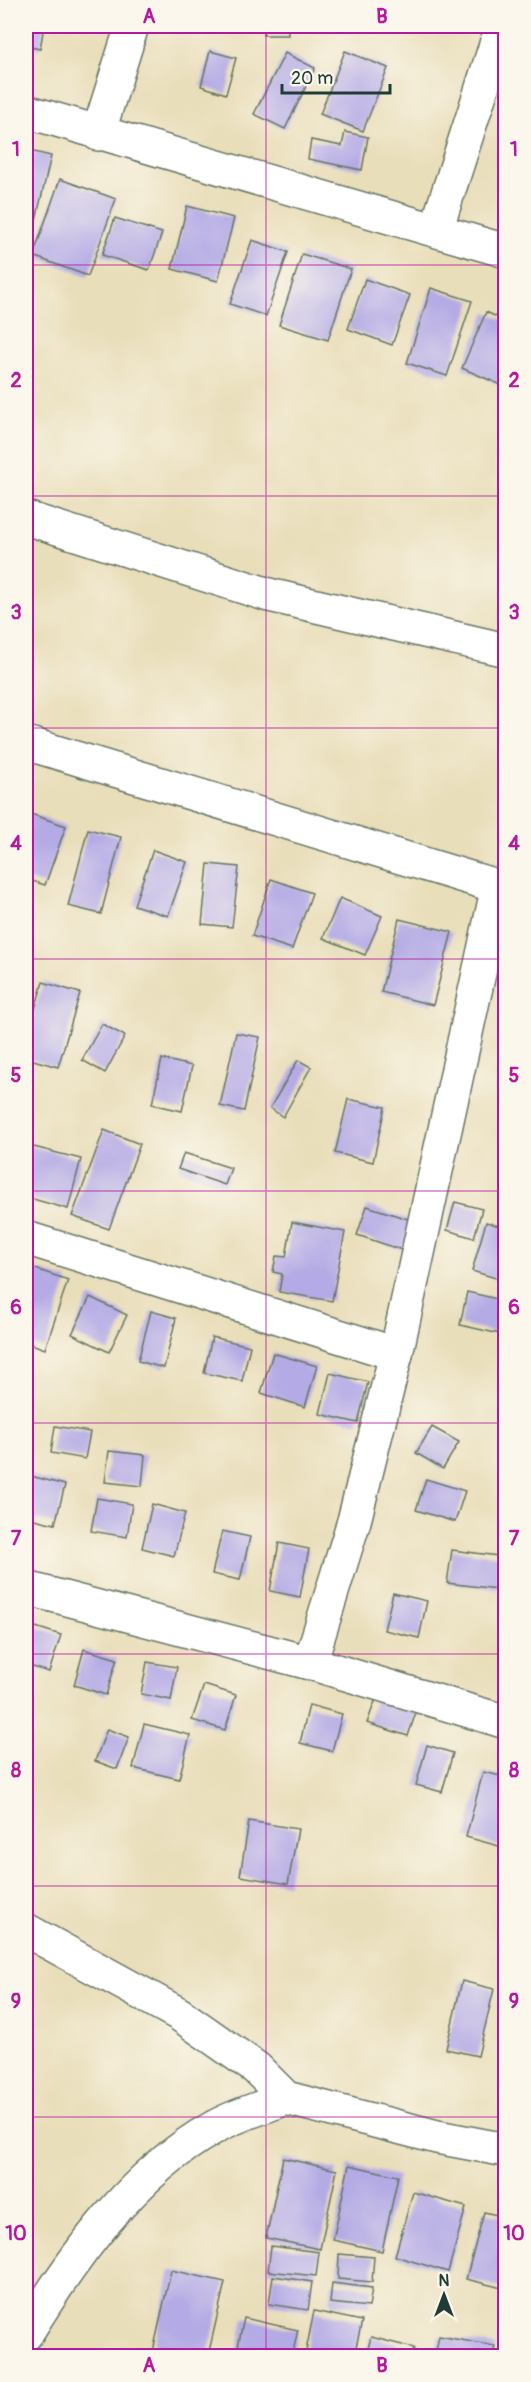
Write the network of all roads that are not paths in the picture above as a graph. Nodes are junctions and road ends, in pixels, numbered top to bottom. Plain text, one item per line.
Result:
1 (132, 26) edge
2 (502, 26) edge
3 (26, 111) edge
4 (98, 134) junction
5 (436, 230) junction
6 (506, 251) edge
7 (26, 518) edge
8 (506, 650) edge
9 (26, 743) edge
10 (502, 888) edge
11 (26, 1238) edge
12 (396, 1354) junction
13 (26, 1588) edge
14 (310, 1663) junction
15 (506, 1722) edge
16 (26, 1930) edge
17 (286, 2098) junction
18 (506, 2150) edge
19 (26, 2334) edge

1 - 4 street
2 - 5 street
3 - 4 street
4 - 5 street
5 - 6 street
7 - 8 street
9 - 10 street
10 - 12 street
11 - 12 street
12 - 14 street
13 - 14 street
14 - 15 street
16 - 17 street
17 - 18 street
17 - 19 street

